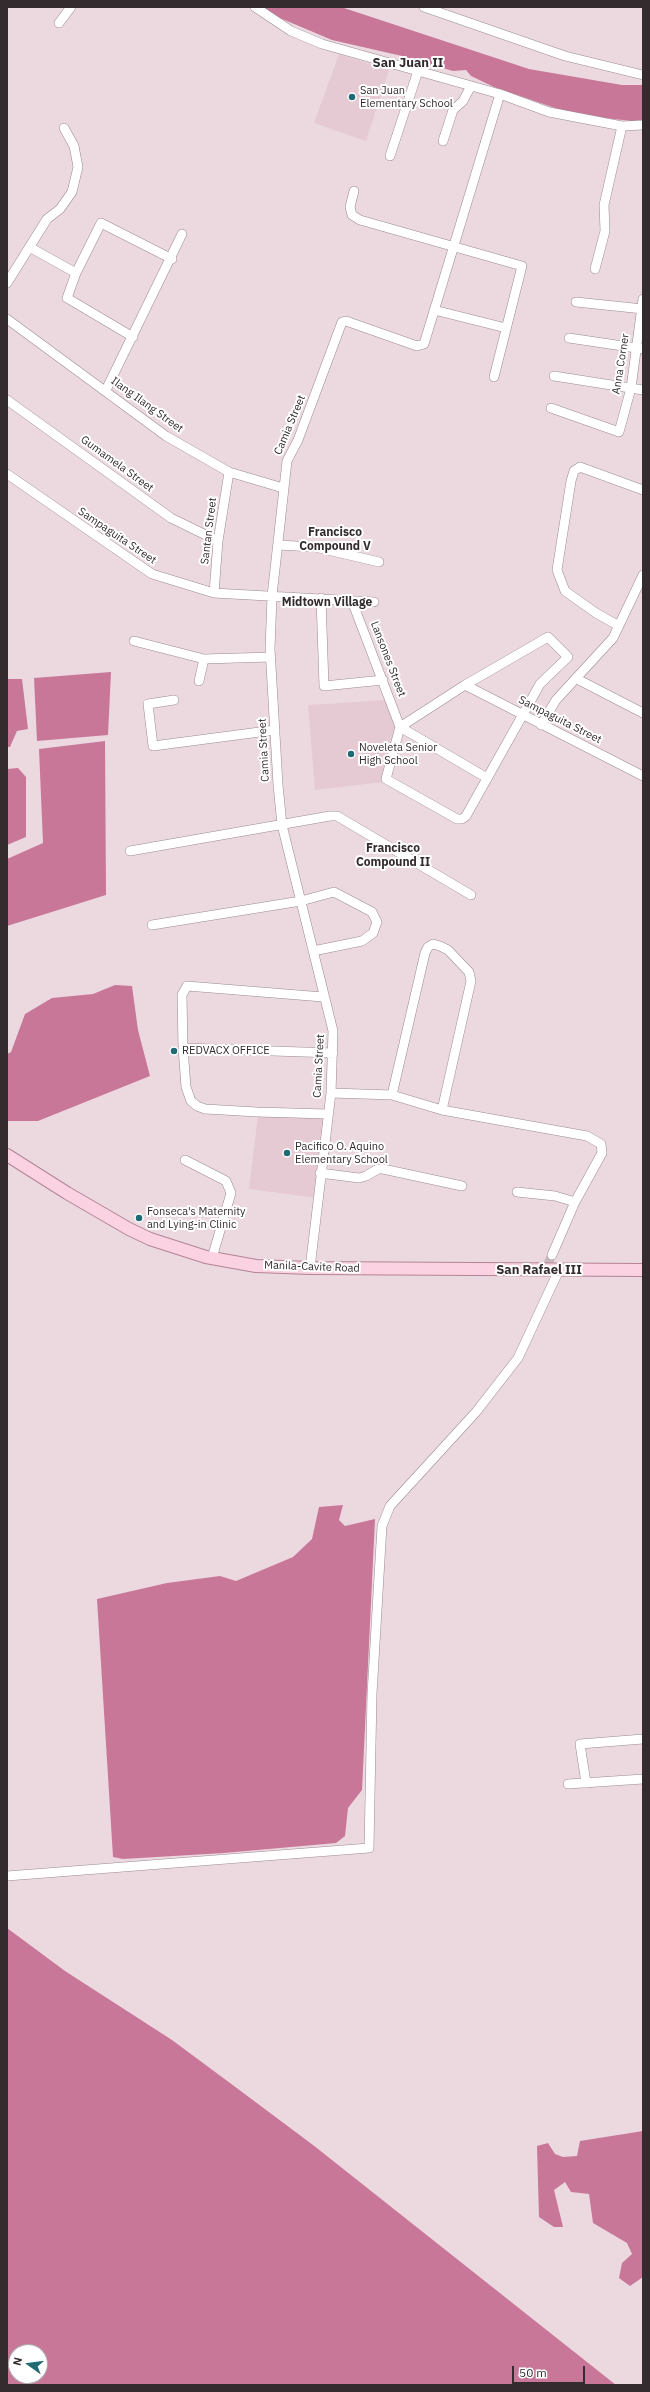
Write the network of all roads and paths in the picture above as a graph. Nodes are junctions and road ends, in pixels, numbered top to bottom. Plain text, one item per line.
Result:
1 (71, 7) edge
2 (255, 7) edge
3 (424, 7) edge
4 (59, 23) dead end
5 (418, 72) junction
6 (643, 75) edge
7 (471, 86) junction
8 (500, 94) junction
9 (643, 125) edge
10 (622, 126) junction
11 (64, 128) dead end
12 (443, 141) dead end
13 (390, 156) dead end
14 (354, 191) dead end
15 (182, 234) dead end
16 (454, 246) junction
17 (31, 248) junction
18 (172, 259) junction
19 (596, 269) dead end
20 (76, 273) junction
21 (7, 283) edge
22 (643, 299) edge
23 (576, 302) dead end
24 (642, 309) edge
25 (434, 310) junction
26 (7, 319) edge
27 (506, 328) junction
28 (133, 337) junction
29 (569, 338) dead end
30 (640, 348) edge
31 (554, 376) dead end
32 (494, 377) dead end
33 (631, 388) junction
34 (106, 390) junction
35 (643, 390) edge
36 (7, 400) edge
37 (551, 408) dead end
38 (229, 472) junction
39 (7, 474) edge
40 (283, 488) junction
41 (643, 490) edge
42 (218, 541) junction
43 (278, 546) junction
44 (379, 562) dead end
45 (643, 575) edge
46 (214, 593) junction
47 (272, 596) junction
48 (321, 598) junction
49 (352, 601) junction
50 (374, 602) dead end
51 (619, 626) junction
52 (134, 641) dead end
53 (271, 657) junction
54 (204, 659) junction
55 (577, 679) junction
56 (383, 680) junction
57 (199, 682) dead end
58 (465, 685) junction
59 (174, 700) dead end
60 (643, 713) edge
61 (522, 714) junction
62 (541, 725) junction
63 (400, 727) junction
64 (275, 730) junction
65 (643, 776) edge
66 (487, 778) junction
67 (282, 825) junction
68 (130, 851) dead end
69 (471, 895) dead end
70 (301, 901) junction
71 (152, 925) dead end
72 (313, 951) junction
73 (323, 997) junction
74 (183, 1048) junction
75 (333, 1053) junction
76 (331, 1093) junction
77 (392, 1095) junction
78 (442, 1110) junction
79 (328, 1114) junction
80 (7, 1155) edge
81 (185, 1160) dead end
82 (320, 1173) junction
83 (462, 1186) dead end
84 (517, 1192) dead end
85 (575, 1202) junction
86 (552, 1255) tunnel mouth
87 (212, 1258) junction
88 (310, 1268) junction
89 (559, 1270) junction
90 (643, 1270) edge
91 (643, 1739) edge
92 (643, 1779) edge
93 (586, 1783) junction
94 (568, 1784) dead end
95 (7, 1876) edge

1 - 4 street
2 - 5 street
3 - 6 street
5 - 7 street
5 - 13 street
7 - 8 street
7 - 12 street
8 - 10 street
8 - 16 street
9 - 10 street
10 - 19 street
11 - 17 street
14 - 16 street
15 - 18 street
16 - 25 street
16 - 27 street
17 - 20 street
17 - 21 street
18 - 20 street
18 - 28 street
20 - 28 street
22 - 24 street, Anna Corner
23 - 24 street
24 - 30 street, Anna Corner
25 - 27 street
25 - 40 street, Camia Street
26 - 34 street, Ilang Ilang Street
27 - 32 street
28 - 34 street
29 - 30 street
30 - 33 street, Anna Corner
31 - 33 street
33 - 35 street
33 - 37 street, Anna Corner
34 - 38 street, Ilang Ilang Street
36 - 42 street, Gumamela Street
38 - 40 street, Ilang Ilang Street
38 - 42 street, Santan Street
39 - 46 street, Sampaguita Street
40 - 43 street, Camia Street
41 - 51 street
42 - 46 street, Santan Street
43 - 44 street
43 - 47 street, Camia Street
45 - 51 street
46 - 47 street, Sampaguita Street
47 - 48 street, Sampaguita Street
47 - 53 street, Camia Street
48 - 49 street, Sampaguita Street
48 - 56 street
49 - 50 street, Sampaguita Street
49 - 56 street, Lansones Street
51 - 55 street
52 - 54 street
53 - 54 street
53 - 64 street, Camia Street
54 - 57 street
55 - 60 street
55 - 62 street
56 - 63 street, Lansones Street
58 - 61 street, Sampaguita Street
58 - 61 street
58 - 63 street
59 - 64 street
61 - 62 street, Sampaguita Street
61 - 66 street
62 - 65 street, Sampaguita Street
63 - 66 street
63 - 66 street
64 - 67 street, Camia Street
67 - 68 street
67 - 69 street
67 - 70 street, Camia Street
70 - 71 street
70 - 72 street, Camia Street
70 - 72 street
72 - 73 street, Camia Street
73 - 74 street
73 - 75 street, Camia Street
74 - 75 street
74 - 79 street
75 - 76 street, Camia Street
76 - 77 street
76 - 79 street, Camia Street
77 - 78 street
77 - 78 street
78 - 85 street
79 - 82 street, Camia Street
80 - 87 main road, Manila-Cavite Road
81 - 87 street
82 - 83 street
82 - 88 street, Camia Street
84 - 85 street
85 - 86 street
87 - 88 main road, Manila-Cavite Road
88 - 89 main road, Manila-Cavite Road
89 - 90 main road, Manila-Cavite Road
89 - 95 street
91 - 93 street
92 - 93 street
93 - 94 street

